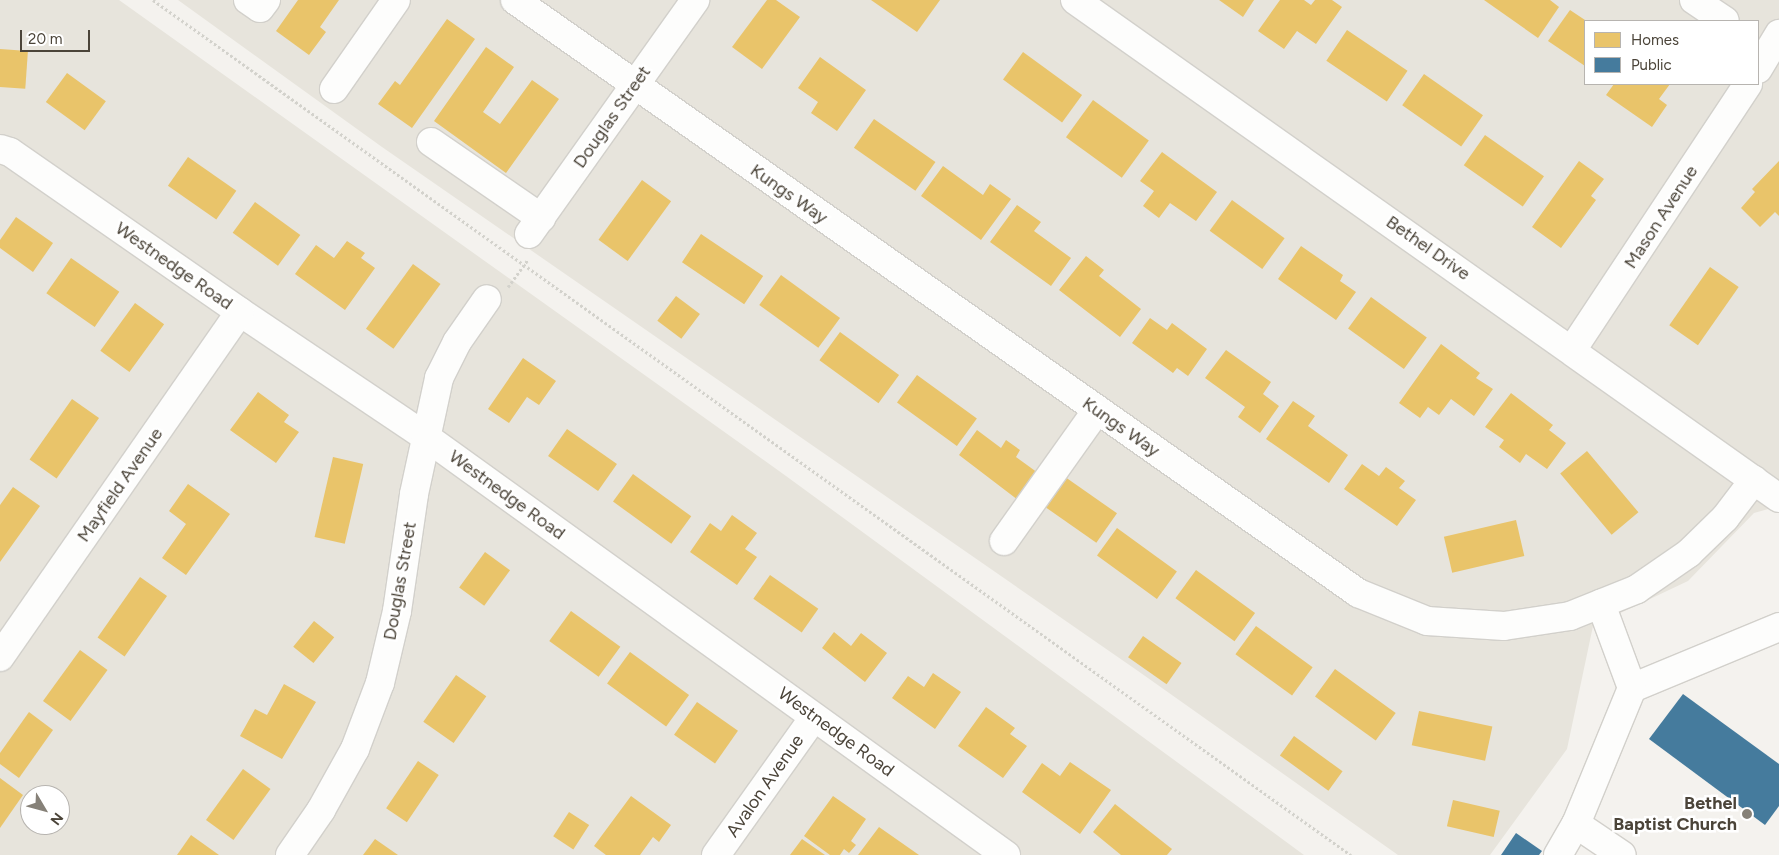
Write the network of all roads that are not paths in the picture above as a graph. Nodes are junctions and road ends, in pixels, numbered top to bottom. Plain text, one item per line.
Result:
1 (248, 0) edge
2 (266, 0) edge
3 (396, 0) edge
4 (514, 0) edge
5 (695, 0) edge
6 (1075, 0) edge
7 (1694, 0) edge
8 (1724, 20) edge
9 (1747, 85) edge
10 (634, 86) junction
11 (334, 89) dead end
12 (431, 142) dead end
13 (0, 149) edge
14 (486, 299) road end
15 (240, 312) junction
16 (1572, 350) junction
17 (1096, 410) junction
18 (426, 437) junction
19 (1754, 480) junction
20 (1779, 498) edge
21 (1004, 542) dead end
22 (1601, 604) junction
23 (1779, 627) edge
24 (0, 657) edge
25 (1632, 688) junction
26 (814, 717) junction
27 (1576, 824) junction
28 (290, 855) edge
29 (716, 855) edge
30 (1006, 855) edge
31 (1558, 855) edge
32 (1622, 855) edge

1 - 2 street
3 - 11 street
4 - 10 street, Kungs Way
5 - 10 street, Douglas Street
6 - 16 street, Bethel Drive
7 - 8 street
9 - 16 street, Mason Avenue
10 - 12 street, Douglas Street
10 - 17 street, Kungs Way
13 - 15 street, Westnedge Road
14 - 18 street, Douglas Street
15 - 18 street, Westnedge Road
15 - 24 street, Mayfield Avenue
16 - 19 street, Bethel Drive
17 - 21 street
17 - 22 street, Kungs Way
18 - 26 street, Westnedge Road
18 - 28 street, Douglas Street
19 - 20 street, Bethel Drive
19 - 22 street, Kungs Way
22 - 25 street
23 - 25 street
25 - 27 street
26 - 29 street, Avalon Avenue
26 - 30 street, Westnedge Road
27 - 31 street
27 - 32 street

